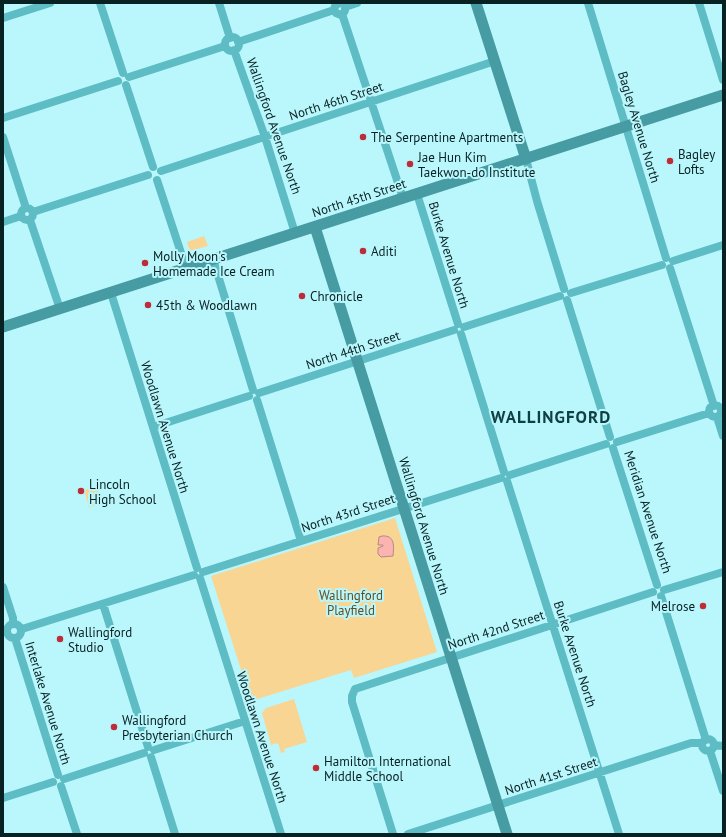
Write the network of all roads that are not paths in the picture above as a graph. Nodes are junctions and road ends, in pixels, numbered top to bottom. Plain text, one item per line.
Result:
1 (50, 3) edge
2 (100, 3) edge
3 (219, 3) edge
4 (357, 3) edge
5 (476, 3) edge
6 (588, 3) edge
7 (699, 3) edge
8 (339, 6) edge
9 (3, 18) edge
10 (230, 38) junction
11 (238, 42) junction
12 (225, 46) junction
13 (234, 50) junction
14 (494, 61) junction
15 (124, 79) junction
16 (723, 80) edge
17 (723, 95) edge
18 (371, 102) junction
19 (3, 119) edge
20 (626, 126) junction
21 (3, 137) edge
22 (264, 137) junction
23 (526, 159) junction
24 (153, 167) junction
25 (162, 171) junction
26 (148, 175) junction
27 (157, 180) junction
28 (417, 194) junction
29 (403, 198) junction
30 (30, 210) junction
31 (21, 216) junction
32 (30, 220) junction
33 (3, 222) edge
34 (315, 227) junction
35 (295, 233) junction
36 (723, 245) edge
37 (214, 260) junction
38 (668, 263) junction
39 (186, 268) junction
40 (111, 293) junction
41 (566, 295) junction
42 (60, 309) junction
43 (3, 327) edge
44 (459, 329) junction
45 (358, 361) junction
46 (254, 395) junction
47 (717, 411) edge
48 (153, 427) junction
49 (723, 436) edge
50 (612, 443) junction
51 (506, 476) junction
52 (404, 508) junction
53 (301, 541) junction
54 (723, 572) edge
55 (198, 573) junction
56 (3, 586) edge
57 (655, 589) junction
58 (662, 593) junction
59 (104, 604) junction
60 (13, 624) junction
61 (553, 624) junction
62 (22, 629) junction
63 (5, 634) edge
64 (15, 638) junction
65 (451, 657) junction
66 (245, 721) junction
67 (704, 742) junction
68 (723, 746) edge
69 (712, 748) junction
70 (149, 752) junction
71 (600, 773) junction
72 (59, 780) junction
73 (723, 791) edge
74 (3, 798) edge
75 (498, 806) junction
76 (77, 834) edge
77 (175, 834) edge
78 (281, 834) edge
79 (393, 834) edge
80 (408, 834) edge
81 (507, 834) edge
82 (619, 834) edge

1 - 9 street
2 - 15 street
3 - 10 street
4 - 8 street
5 - 14 street, Meridian Avenue North
6 - 20 street, Bagley Avenue North
7 - 16 street
8 - 11 street
8 - 18 street
10 - 11 street
10 - 12 street
11 - 13 street
12 - 13 street
12 - 15 street
13 - 22 street, Wallingford Avenue North
14 - 18 street, North 46th Street
14 - 23 street, Meridian Avenue North
15 - 19 street
15 - 24 street
17 - 20 street, North 45th Street
18 - 22 street, North 46th Street
18 - 29 street
20 - 23 street, North 45th Street
20 - 38 street, Bagley Avenue North
21 - 30 street
22 - 25 street, North 46th Street
22 - 35 street, Wallingford Avenue North
23 - 28 street, North 45th Street
23 - 41 street, Meridian Avenue North
24 - 25 street
24 - 26 street
25 - 27 street
26 - 27 street
26 - 30 street
27 - 39 street
28 - 29 street, North 45th Street
28 - 44 street, Burke Avenue North
29 - 34 street, North 45th Street
30 - 31 street
30 - 32 street
31 - 32 street
31 - 33 street
32 - 42 street
34 - 35 street, North 45th Street
34 - 45 street, Wallingford Avenue North
35 - 37 street, North 45th Street
36 - 38 street, North 44th Street
37 - 39 street, North 45th Street
37 - 46 street
38 - 41 street, North 44th Street
38 - 47 street, Bagley Avenue North
39 - 40 street, North 45th Street
40 - 42 street, North 45th Street
40 - 48 street, Woodlawn Avenue North
41 - 44 street, North 44th Street
41 - 50 street, Meridian Avenue North
42 - 43 street, North 45th Street
44 - 45 street, North 44th Street
44 - 51 street, Burke Avenue North
45 - 46 street, North 44th Street
45 - 52 street, Wallingford Avenue North
46 - 48 street, North 44th Street
46 - 53 street
47 - 49 street, Bagley Avenue North
47 - 50 street, North 43rd Street
48 - 55 street, Woodlawn Avenue North
50 - 51 street, North 43rd Street
50 - 57 street, Meridian Avenue North
51 - 52 street, North 43rd Street
51 - 61 street, Burke Avenue North
52 - 53 street, North 43rd Street
52 - 65 street, Wallingford Avenue North
53 - 55 street, North 43rd Street
54 - 58 street
55 - 59 street, North 43rd Street
55 - 66 street, Woodlawn Avenue North
56 - 60 street
57 - 58 street
57 - 61 street, North 42nd Street
58 - 67 street
59 - 62 street, North 43rd Street
59 - 70 street
60 - 62 street
60 - 63 street
61 - 65 street, North 42nd Street
61 - 71 street, Burke Avenue North
62 - 64 street
63 - 64 street
64 - 72 street, Interlake Avenue North
65 - 75 street, Wallingford Avenue North
65 - 79 street, North 42nd Street
66 - 70 street
66 - 78 street, Woodlawn Avenue North
67 - 69 street
67 - 71 street, North 41st Street
68 - 69 street
69 - 73 street
70 - 72 street
70 - 77 street
71 - 75 street, North 41st Street
71 - 82 street, Burke Avenue North
72 - 74 street
72 - 76 street, Interlake Avenue North
75 - 80 street, North 41st Street
75 - 81 street, Wallingford Avenue North

